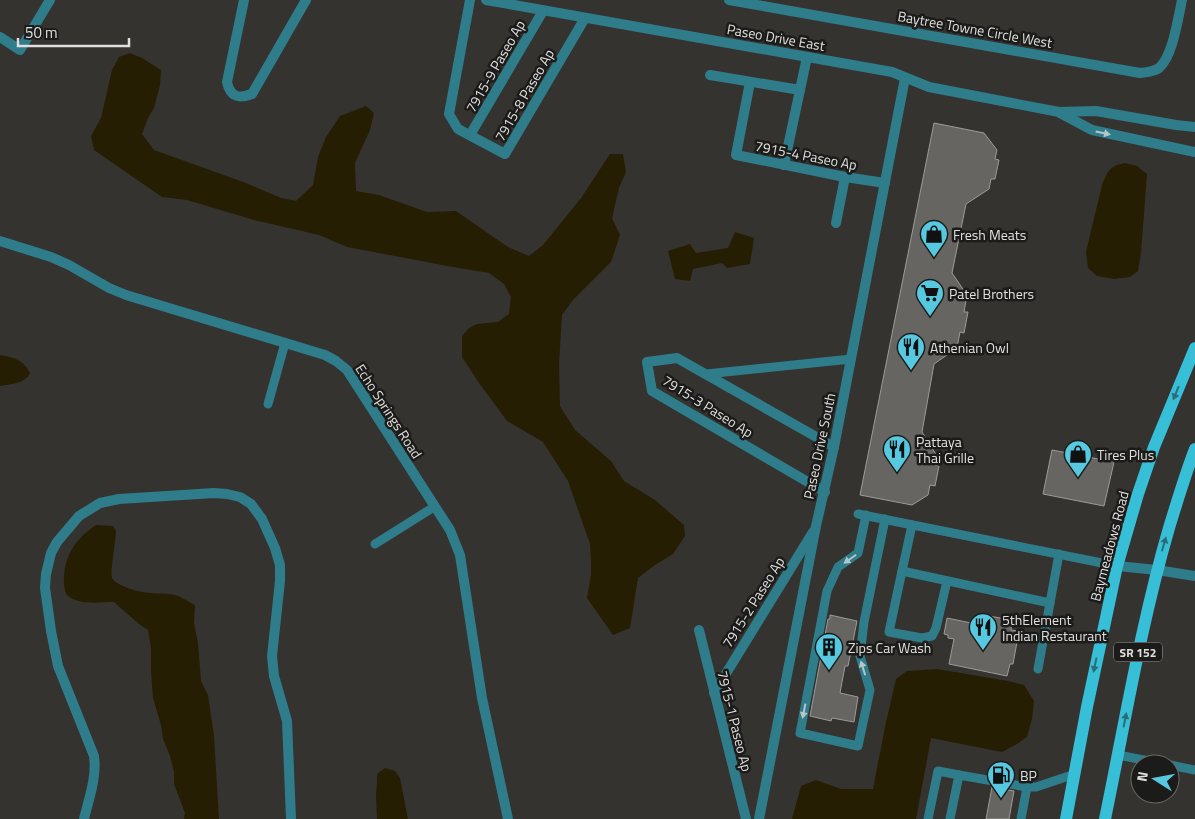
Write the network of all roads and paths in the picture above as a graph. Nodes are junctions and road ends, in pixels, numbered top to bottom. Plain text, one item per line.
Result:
1 (50, 0) edge
2 (244, 0) edge
3 (306, 0) edge
4 (470, 0) edge
5 (486, 0) edge
6 (729, 0) edge
7 (1182, 0) edge
8 (543, 10) junction
9 (585, 18) junction
10 (0, 37) edge
11 (807, 57) junction
12 (710, 74) dead end
13 (905, 78) junction
14 (750, 82) junction
15 (800, 90) junction
16 (1059, 112) junction
17 (1195, 127) edge
18 (470, 135) junction
19 (1195, 152) edge
20 (784, 165) junction
21 (845, 177) junction
22 (885, 183) junction
23 (836, 223) dead end
24 (0, 241) edge
25 (285, 344) junction
26 (1195, 348) edge
27 (851, 359) junction
28 (706, 374) junction
29 (268, 404) dead end
30 (834, 447) junction
31 (1195, 449) edge
32 (825, 492) junction
33 (434, 507) junction
34 (885, 519) junction
35 (912, 525) junction
36 (816, 526) junction
37 (375, 544) dead end
38 (1059, 554) junction
39 (1117, 566) junction
40 (1157, 570) junction
41 (902, 571) junction
42 (1195, 576) edge
43 (947, 581) junction
44 (1050, 603) junction
45 (699, 630) dead end
46 (1038, 669) dead end
47 (714, 693) junction
48 (1118, 755) junction
49 (1130, 757) edge
50 (1180, 767) edge
51 (1195, 770) edge
52 (1074, 774) junction
53 (959, 775) junction
54 (1027, 787) junction
55 (84, 819) edge
56 (291, 819) edge
57 (508, 819) edge
58 (746, 819) edge
59 (759, 819) edge
60 (928, 819) edge
61 (950, 819) edge
62 (1021, 819) edge
63 (1066, 819) edge
64 (1105, 819) edge

1 - 10 street
2 - 3 street
4 - 18 street, 7915-8 Paseo Ap
5 - 8 street, Paseo Drive East
6 - 7 street, Baytree Towne Circle West
8 - 9 street, Paseo Drive East
8 - 18 street, 7915-9 Paseo Ap
9 - 11 street, Paseo Drive East
9 - 18 street, 7915-8 Paseo Ap
11 - 13 street, Paseo Drive East
11 - 15 street
12 - 14 street
13 - 16 street, Paseo Drive East
13 - 22 street, Paseo Drive South
14 - 15 street
14 - 20 street, 7915-4 Paseo Ap
15 - 20 street
16 - 17 street, Paseo Drive East
16 -> 19 street, Paseo Drive East
20 - 21 street, 7915-4 Paseo Ap
21 - 22 street, 7915-4 Paseo Ap
21 - 23 street
22 - 27 street, Paseo Drive South
24 - 25 street, Echo Springs Road
25 - 29 lane
25 - 33 street, Echo Springs Road
26 -> 39 main road, Baymeadows Road / SR 152
27 - 28 lane
27 - 30 street, Paseo Drive South
28 - 30 street, 7915-3 Paseo Ap
28 - 32 street, 7915-3 Paseo Ap
30 - 32 street, Paseo Drive South
40 -> 31 main road, SR 152
32 - 36 street, Paseo Drive South
33 - 37 lane
33 - 57 street, Echo Springs Road
34 -> 34 lane
34 - 35 lane
35 - 38 lane
35 - 41 lane
36 - 47 street, 7915-2 Paseo Ap
36 - 59 street, Paseo Drive South
38 - 39 lane
38 - 44 lane
39 - 40 street
39 -> 52 main road, Baymeadows Road / SR 152
40 - 42 street
48 -> 40 main road, SR 152
41 - 43 lane
41 - 43 lane
43 - 44 lane
44 - 46 lane
45 - 47 street, 7915-1 Paseo Ap
47 - 58 street, 7915-1 Paseo Ap
48 - 49 lane
48 - 64 main road, SR 152
50 - 51 lane
52 - 54 lane
52 - 63 main road, Baymeadows Road / SR 152
53 - 54 lane
53 - 60 lane
53 - 61 lane
54 - 62 lane
55 - 56 street

